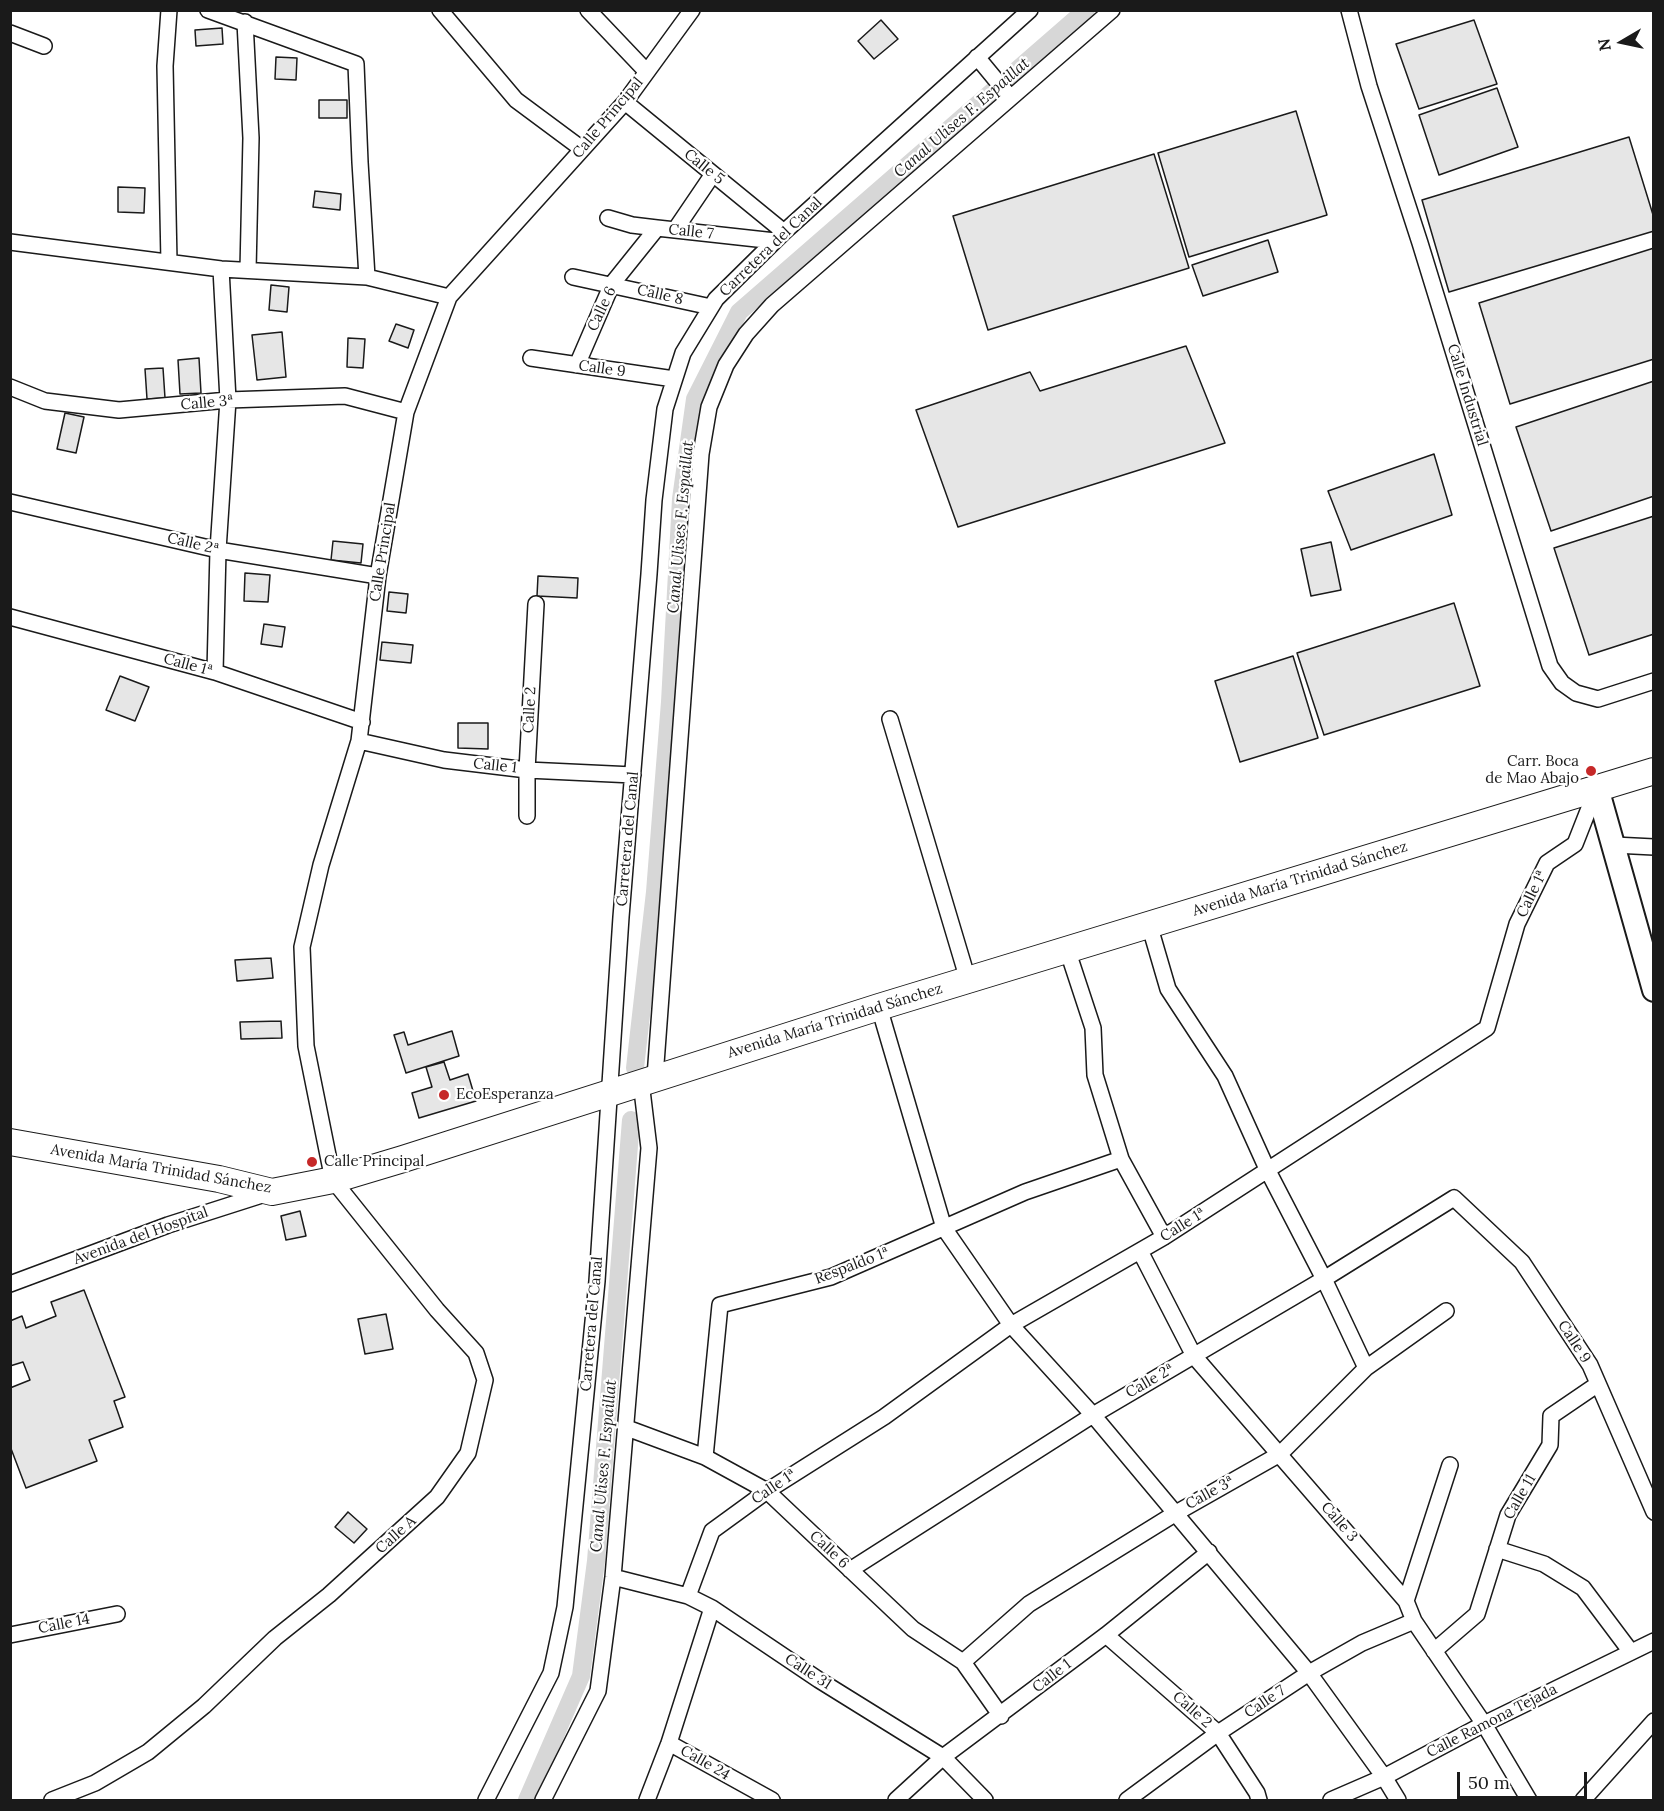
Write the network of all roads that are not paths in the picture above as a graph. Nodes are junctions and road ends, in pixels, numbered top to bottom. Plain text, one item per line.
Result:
1 (169, 10) edge
2 (208, 10) edge
3 (440, 10) edge
4 (588, 10) edge
5 (692, 10) edge
6 (1030, 10) edge
7 (1112, 10) edge
8 (1349, 10) edge
9 (245, 22) junction
10 (10, 33) edge
11 (44, 46) dead end
12 (977, 57) junction
13 (646, 71) junction
14 (1007, 93) junction
15 (625, 102) junction
16 (582, 149) junction
17 (713, 174) junction
18 (608, 218) dead end
19 (657, 228) junction
20 (675, 231) junction
21 (779, 236) junction
22 (10, 242) edge
23 (169, 262) junction
24 (221, 268) junction
25 (248, 270) junction
26 (367, 277) junction
27 (573, 277) dead end
28 (612, 284) junction
29 (449, 297) junction
30 (711, 307) junction
31 (531, 358) dead end
32 (577, 365) junction
33 (674, 379) junction
34 (10, 387) edge
35 (228, 400) junction
36 (406, 412) junction
37 (10, 502) edge
38 (218, 550) junction
39 (378, 576) junction
40 (536, 604) dead end
41 (10, 617) edge
42 (215, 672) junction
43 (1653, 681) edge
44 (890, 719) dead end
45 (362, 722) junction
46 (359, 741) junction
47 (527, 770) junction
48 (1653, 771) edge
49 (633, 775) junction
50 (1597, 788) junction
51 (527, 816) dead end
52 (1614, 845) junction
53 (1653, 847) edge
54 (1149, 924) junction
55 (1067, 950) junction
56 (968, 980) junction
57 (1653, 990) edge
58 (879, 1007) junction
59 (648, 1080) junction
60 (609, 1094) junction
61 (10, 1142) edge
62 (1121, 1159) junction
63 (1267, 1169) junction
64 (333, 1180) junction
65 (272, 1192) junction
66 (1454, 1198) joint
67 (944, 1228) junction
68 (1164, 1237) junction
69 (1140, 1251) junction
70 (1324, 1279) junction
71 (10, 1284) edge
72 (1446, 1311) dead end
73 (1011, 1325) junction
74 (1194, 1356) junction
75 (1366, 1368) junction
76 (1598, 1384) junction
77 (1093, 1415) junction
78 (627, 1428) junction
79 (1280, 1454) junction
80 (705, 1457) junction
81 (1450, 1465) dead end
82 (767, 1491) junction
83 (1653, 1512) edge
84 (1176, 1513) junction
85 (1497, 1549) junction
86 (1209, 1552) junction
87 (850, 1570) junction
88 (613, 1577) junction
89 (688, 1596) junction
90 (1406, 1600) junction
91 (712, 1608) junction
92 (117, 1614) dead end
93 (1414, 1621) junction
94 (10, 1635) edge
95 (1106, 1635) junction
96 (1653, 1641) edge
97 (1434, 1651) junction
98 (1631, 1652) junction
99 (963, 1662) junction
100 (1309, 1672) junction
101 (1001, 1716) junction
102 (1653, 1721) edge
103 (1484, 1724) junction
104 (1218, 1733) junction
105 (669, 1743) junction
106 (943, 1757) junction
107 (1384, 1777) junction
108 (52, 1800) edge
109 (486, 1800) edge
110 (543, 1800) edge
111 (646, 1800) edge
112 (772, 1800) edge
113 (896, 1800) edge
114 (985, 1800) edge
115 (1127, 1800) edge
116 (1259, 1800) edge
117 (1331, 1800) edge
118 (1398, 1800) edge
119 (1529, 1800) edge
120 (1583, 1800) edge

1 - 23 street
2 - 9 street
3 - 16 street
4 - 13 street
5 - 13 street, Calle Principal
6 - 12 street, Carretera del Canal
7 - 14 street
8 - 43 street, Calle Industrial
9 - 25 street
9 - 26 street
10 - 11 street
12 - 14 street
12 - 21 street, Carretera del Canal
13 - 15 street, Calle Principal
14 - 59 street
15 - 16 street, Calle Principal
15 - 17 street, Calle 5
16 - 29 street, Calle Principal
17 - 20 street
17 - 21 street, Calle 5
18 - 19 street, Calle 7
19 - 20 street, Calle 7
19 - 28 street, Calle 6
20 - 21 street, Calle 7
21 - 30 street, Carretera del Canal
22 - 23 street
23 - 24 street
24 - 25 street
24 - 35 street
25 - 26 street
26 - 29 street
27 - 28 street, Calle 8
28 - 30 street, Calle 8
28 - 32 street, Calle 6
29 - 36 street, Calle Principal
30 - 33 street, Carretera del Canal
31 - 32 street, Calle 9
32 - 33 street, Calle 9
33 - 49 street, Carretera del Canal
34 - 35 street, Calle 3ª
35 - 36 street, Calle 3ª
35 - 38 street
36 - 39 street, Calle Principal
37 - 38 street, Calle 2ª
38 - 39 street, Calle 2ª
38 - 42 street
39 - 45 street, Calle Principal
40 - 47 street, Calle 2
41 - 42 street, Calle 1ª
42 - 45 street, Calle 1ª
44 - 56 street
45 - 46 street, Calle Principal
46 - 47 street, Calle 1
46 - 64 street, Calle Principal
47 - 49 street, Calle 1
47 - 51 street, Calle 2
48 - 50 main road, Avenida María Trinidad Sánchez
49 - 60 street, Carretera del Canal
50 - 52 street
50 - 54 main road, Avenida María Trinidad Sánchez
50 - 63 street, Calle 1ª
52 - 53 street
52 - 57 street
54 - 55 main road, Avenida María Trinidad Sánchez
54 - 63 street
55 - 56 main road, Avenida María Trinidad Sánchez
55 - 62 street
56 - 58 main road, Avenida María Trinidad Sánchez
58 - 59 main road, Avenida María Trinidad Sánchez
58 - 67 street
59 - 60 main road, Avenida María Trinidad Sánchez
59 - 78 street
60 - 64 main road, Avenida María Trinidad Sánchez
60 - 109 street, Carretera del Canal
61 - 65 main road, Avenida María Trinidad Sánchez
62 - 67 street, Respaldo 1ª
62 - 68 street
63 - 68 street, Calle 1ª
63 - 70 street
64 - 65 main road, Avenida María Trinidad Sánchez
64 - 108 street, Calle A
65 - 71 street, Avenida del Hospital
66 - 70 street, Calle 2ª
66 - 76 street, Calle 9
67 - 73 street
67 - 80 street, Respaldo 1ª
68 - 69 street, Calle 1ª
69 - 73 street, Calle 1ª
69 - 74 street, Calle 3
70 - 74 street, Calle 2ª
70 - 75 street
72 - 75 street, Calle 3ª
73 - 77 street
73 - 82 street, Calle 1ª
74 - 77 street, Calle 2ª
74 - 79 street, Calle 3
75 - 79 street, Calle 3ª
76 - 83 street, Calle 9
76 - 85 street, Calle 11
77 - 84 street
77 - 87 street, Calle 2ª
78 - 80 street, Calle 6
78 - 88 street
79 - 84 street, Calle 3ª
79 - 90 street, Calle 3
80 - 82 street, Calle 6
81 - 90 street
82 - 87 street, Calle 6
82 - 89 street, Calle 1ª
84 - 86 street
84 - 99 street, Calle 3ª
85 - 97 street, Calle 11
85 - 98 street
86 - 95 street, Calle 1
86 - 100 street
87 - 99 street, Calle 6
88 - 89 street, Calle 31
88 - 110 street
89 - 91 street, Calle 31
90 - 93 street, Calle 3
91 - 105 street
91 - 106 street, Calle 31
92 - 94 street, Calle 14
93 - 97 street, Calle 3
93 - 100 street, Calle 7
95 - 101 street, Calle 1
95 - 104 street, Calle 2
96 - 98 street, Calle Ramona Tejada
97 - 103 street, Calle 3
98 - 103 street, Calle Ramona Tejada
99 - 101 street, Calle 6
100 - 104 street, Calle 7
100 - 107 street
101 - 106 street, Calle 1
102 - 120 street
103 - 107 street, Calle Ramona Tejada
103 - 119 street, Calle 3
104 - 115 street, Calle 7
104 - 116 street, Calle 2
105 - 111 street
105 - 112 street, Calle 24
106 - 113 street, Calle 1
106 - 114 street, Calle 31
107 - 117 street, Calle Ramona Tejada
107 - 118 street

